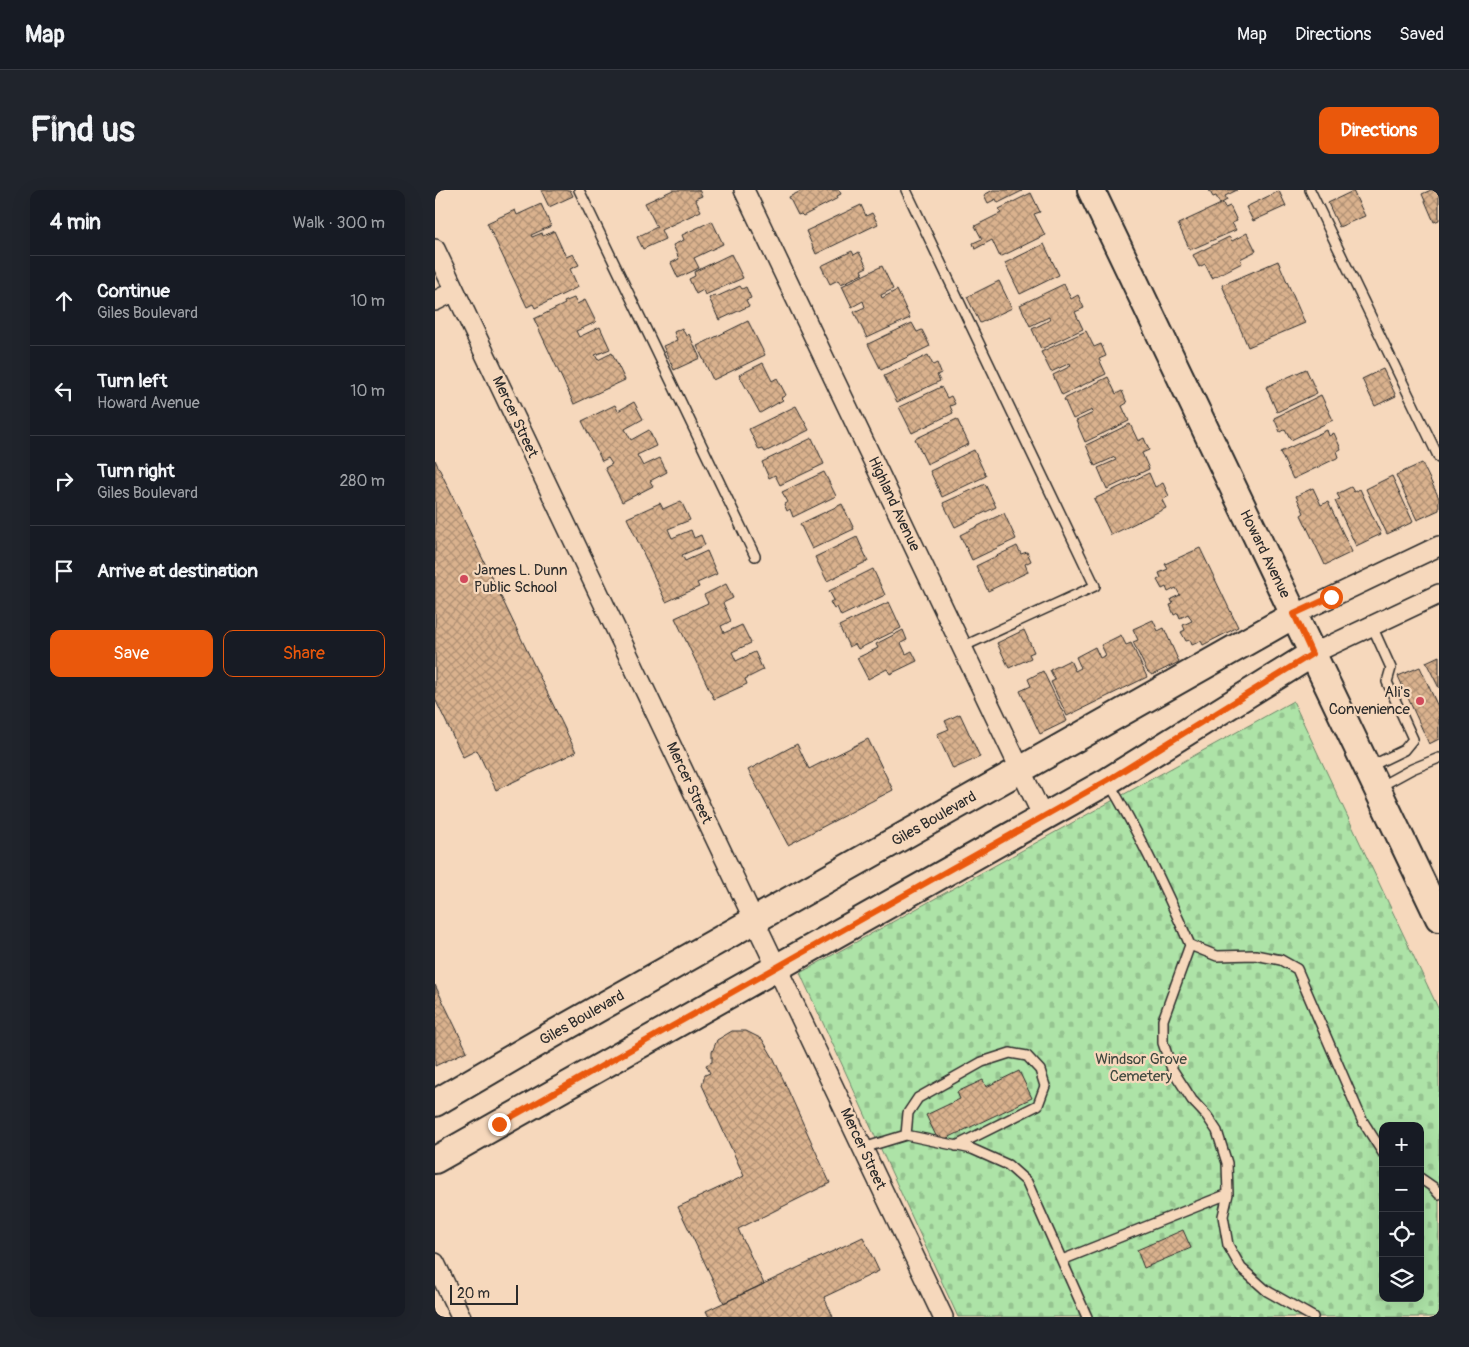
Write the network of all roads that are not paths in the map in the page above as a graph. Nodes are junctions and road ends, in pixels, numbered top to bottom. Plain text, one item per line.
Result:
1 (579, 190) edge
2 (745, 190) edge
3 (906, 190) edge
4 (1091, 190) edge
5 (1311, 190) edge
6 (435, 248) edge
7 (455, 291) junction
8 (435, 301) edge
9 (1439, 458) edge
10 (1439, 546) edge
11 (755, 556) dead end
12 (1439, 594) edge
13 (1294, 614) junction
14 (1372, 626) junction
15 (962, 647) junction
16 (1312, 654) junction
17 (1439, 758) edge
18 (1020, 770) junction
19 (1372, 778) junction
20 (1108, 780) junction
21 (1043, 818) junction
22 (1439, 918) edge
23 (755, 920) junction
24 (1190, 945) junction
25 (777, 967) junction
26 (435, 1103) edge
27 (906, 1135) junction
28 (956, 1146) junction
29 (1379, 1147) edge
30 (863, 1148) junction
31 (435, 1160) edge
32 (1424, 1181) edge
33 (1228, 1194) junction
34 (1439, 1194) edge
35 (1062, 1260) junction
36 (435, 1262) edge
37 (461, 1317) edge
38 (943, 1317) edge
39 (1087, 1317) edge
40 (1313, 1317) edge

1 - 11 lane
2 - 15 street, Highland Avenue
3 - 15 lane
4 - 13 street, Howard Avenue
5 - 9 lane
6 - 7 street, Mercer Street
7 - 8 street
7 - 23 street, Mercer Street
10 - 13 street, Giles Boulevard
12 - 14 street
13 - 16 street, Howard Avenue
13 - 18 street, Giles Boulevard
14 - 16 street
14 - 19 lane
15 - 18 street, Highland Avenue
16 - 19 street, Howard Avenue
16 - 20 street
17 - 19 lane
18 - 21 street, Highland Avenue
18 - 23 street, Giles Boulevard
19 - 22 street, Howard Avenue
20 - 21 street
20 - 24 lane
21 - 25 street
23 - 25 street, Mercer Street
23 - 26 street, Giles Boulevard
24 - 29 lane
24 - 33 lane
25 - 30 street, Mercer Street
25 - 31 street
27 - 28 lane
27 - 28 lane
27 - 30 lane
28 - 35 lane
30 - 38 street, Mercer Street
32 - 34 lane
33 - 35 lane
33 - 40 lane
35 - 39 lane
36 - 37 street

